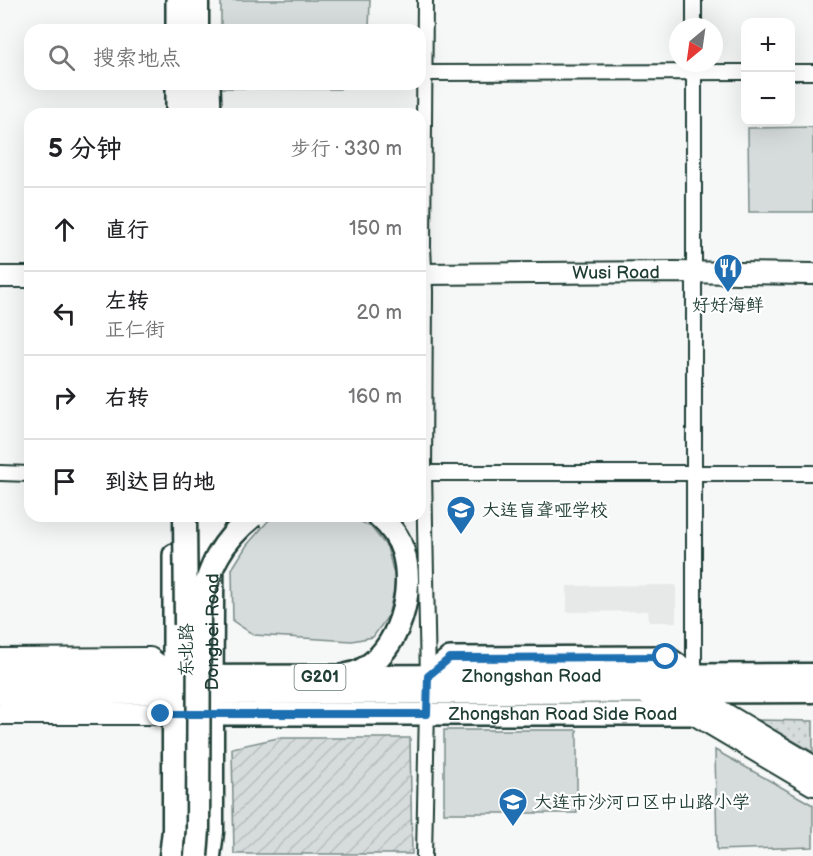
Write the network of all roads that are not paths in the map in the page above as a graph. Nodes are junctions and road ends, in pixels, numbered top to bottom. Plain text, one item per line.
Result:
1 (177, 0) edge
2 (184, 0) edge
3 (197, 0) edge
4 (208, 0) edge
5 (425, 0) edge
6 (694, 0) edge
7 (694, 18) edge
8 (177, 24) edge
9 (184, 24) edge
10 (197, 24) edge
11 (208, 24) edge
12 (425, 24) edge
13 (669, 69) edge
14 (723, 70) edge
15 (694, 72) edge
16 (741, 72) edge
17 (795, 72) edge
18 (813, 72) edge
19 (426, 74) edge
20 (177, 90) edge
21 (184, 90) edge
22 (197, 90) edge
23 (209, 90) edge
24 (426, 90) edge
25 (177, 108) edge
26 (184, 108) edge
27 (197, 108) edge
28 (210, 108) edge
29 (425, 108) edge
30 (694, 272) junction
31 (426, 274) edge
32 (813, 274) edge
33 (0, 277) edge
34 (24, 277) edge
35 (0, 473) edge
36 (426, 473) edge
37 (694, 473) junction
38 (813, 473) edge
39 (24, 474) edge
40 (174, 522) edge
41 (185, 522) edge
42 (199, 522) edge
43 (213, 522) edge
44 (246, 522) edge
45 (384, 522) edge
46 (423, 522) edge
47 (199, 606) junction
48 (0, 659) edge
49 (813, 675) edge
50 (343, 677) junction
51 (0, 678) edge
52 (813, 691) edge
53 (693, 693) junction
54 (0, 694) edge
55 (428, 694) junction
56 (174, 695) junction
57 (212, 695) junction
58 (0, 714) edge
59 (813, 766) edge
60 (813, 785) edge
61 (171, 856) edge
62 (183, 856) edge
63 (196, 856) edge
64 (209, 856) edge
65 (424, 856) edge

1 - 8 main road
2 - 9 highway
3 - 10 highway
4 - 11 main road
5 - 12 street
6 - 7 street
13 - 19 street
14 - 16 street
15 - 30 street
17 - 18 street
20 - 25 main road
21 - 26 highway
22 - 27 highway
23 - 28 main road
24 - 29 street
30 - 31 main road, Wusi Road
30 - 32 main road, Wusi Road
30 - 37 street
33 - 34 main road
35 - 39 street
36 - 37 street
37 - 38 street
37 - 53 street
40 - 56 main road
41 - 62 highway, 东北路, bridge
42 - 47 highway, 东北路
43 - 57 main road, Dongbei Road
44 - 47 highway, bridge
45 - 50 highway
46 - 55 street
47 - 63 highway, 东北路, bridge
48 - 56 main road
49 - 53 highway, Zhongshan Road / G201
50 - 55 highway, Zhongshan Road / G201
50 - 57 highway, Zhongshan Road / G201
51 - 56 main road, Zhongshan Road
52 - 53 highway, Zhongshan Road / G201
53 - 55 main road, Zhongshan Road Side Road
53 - 55 highway, Zhongshan Road / G201
53 - 55 highway, Zhongshan Road / G201
53 - 55 main road
53 - 59 main road
53 - 60 main road
54 - 56 main road, Zhongshan Road
55 - 57 highway, Zhongshan Road / G201
55 - 65 street
56 - 57 highway, Zhongshan Road / G201
56 - 57 main road
56 - 58 main road
56 - 61 highway
57 - 64 highway, Dongbei Road

